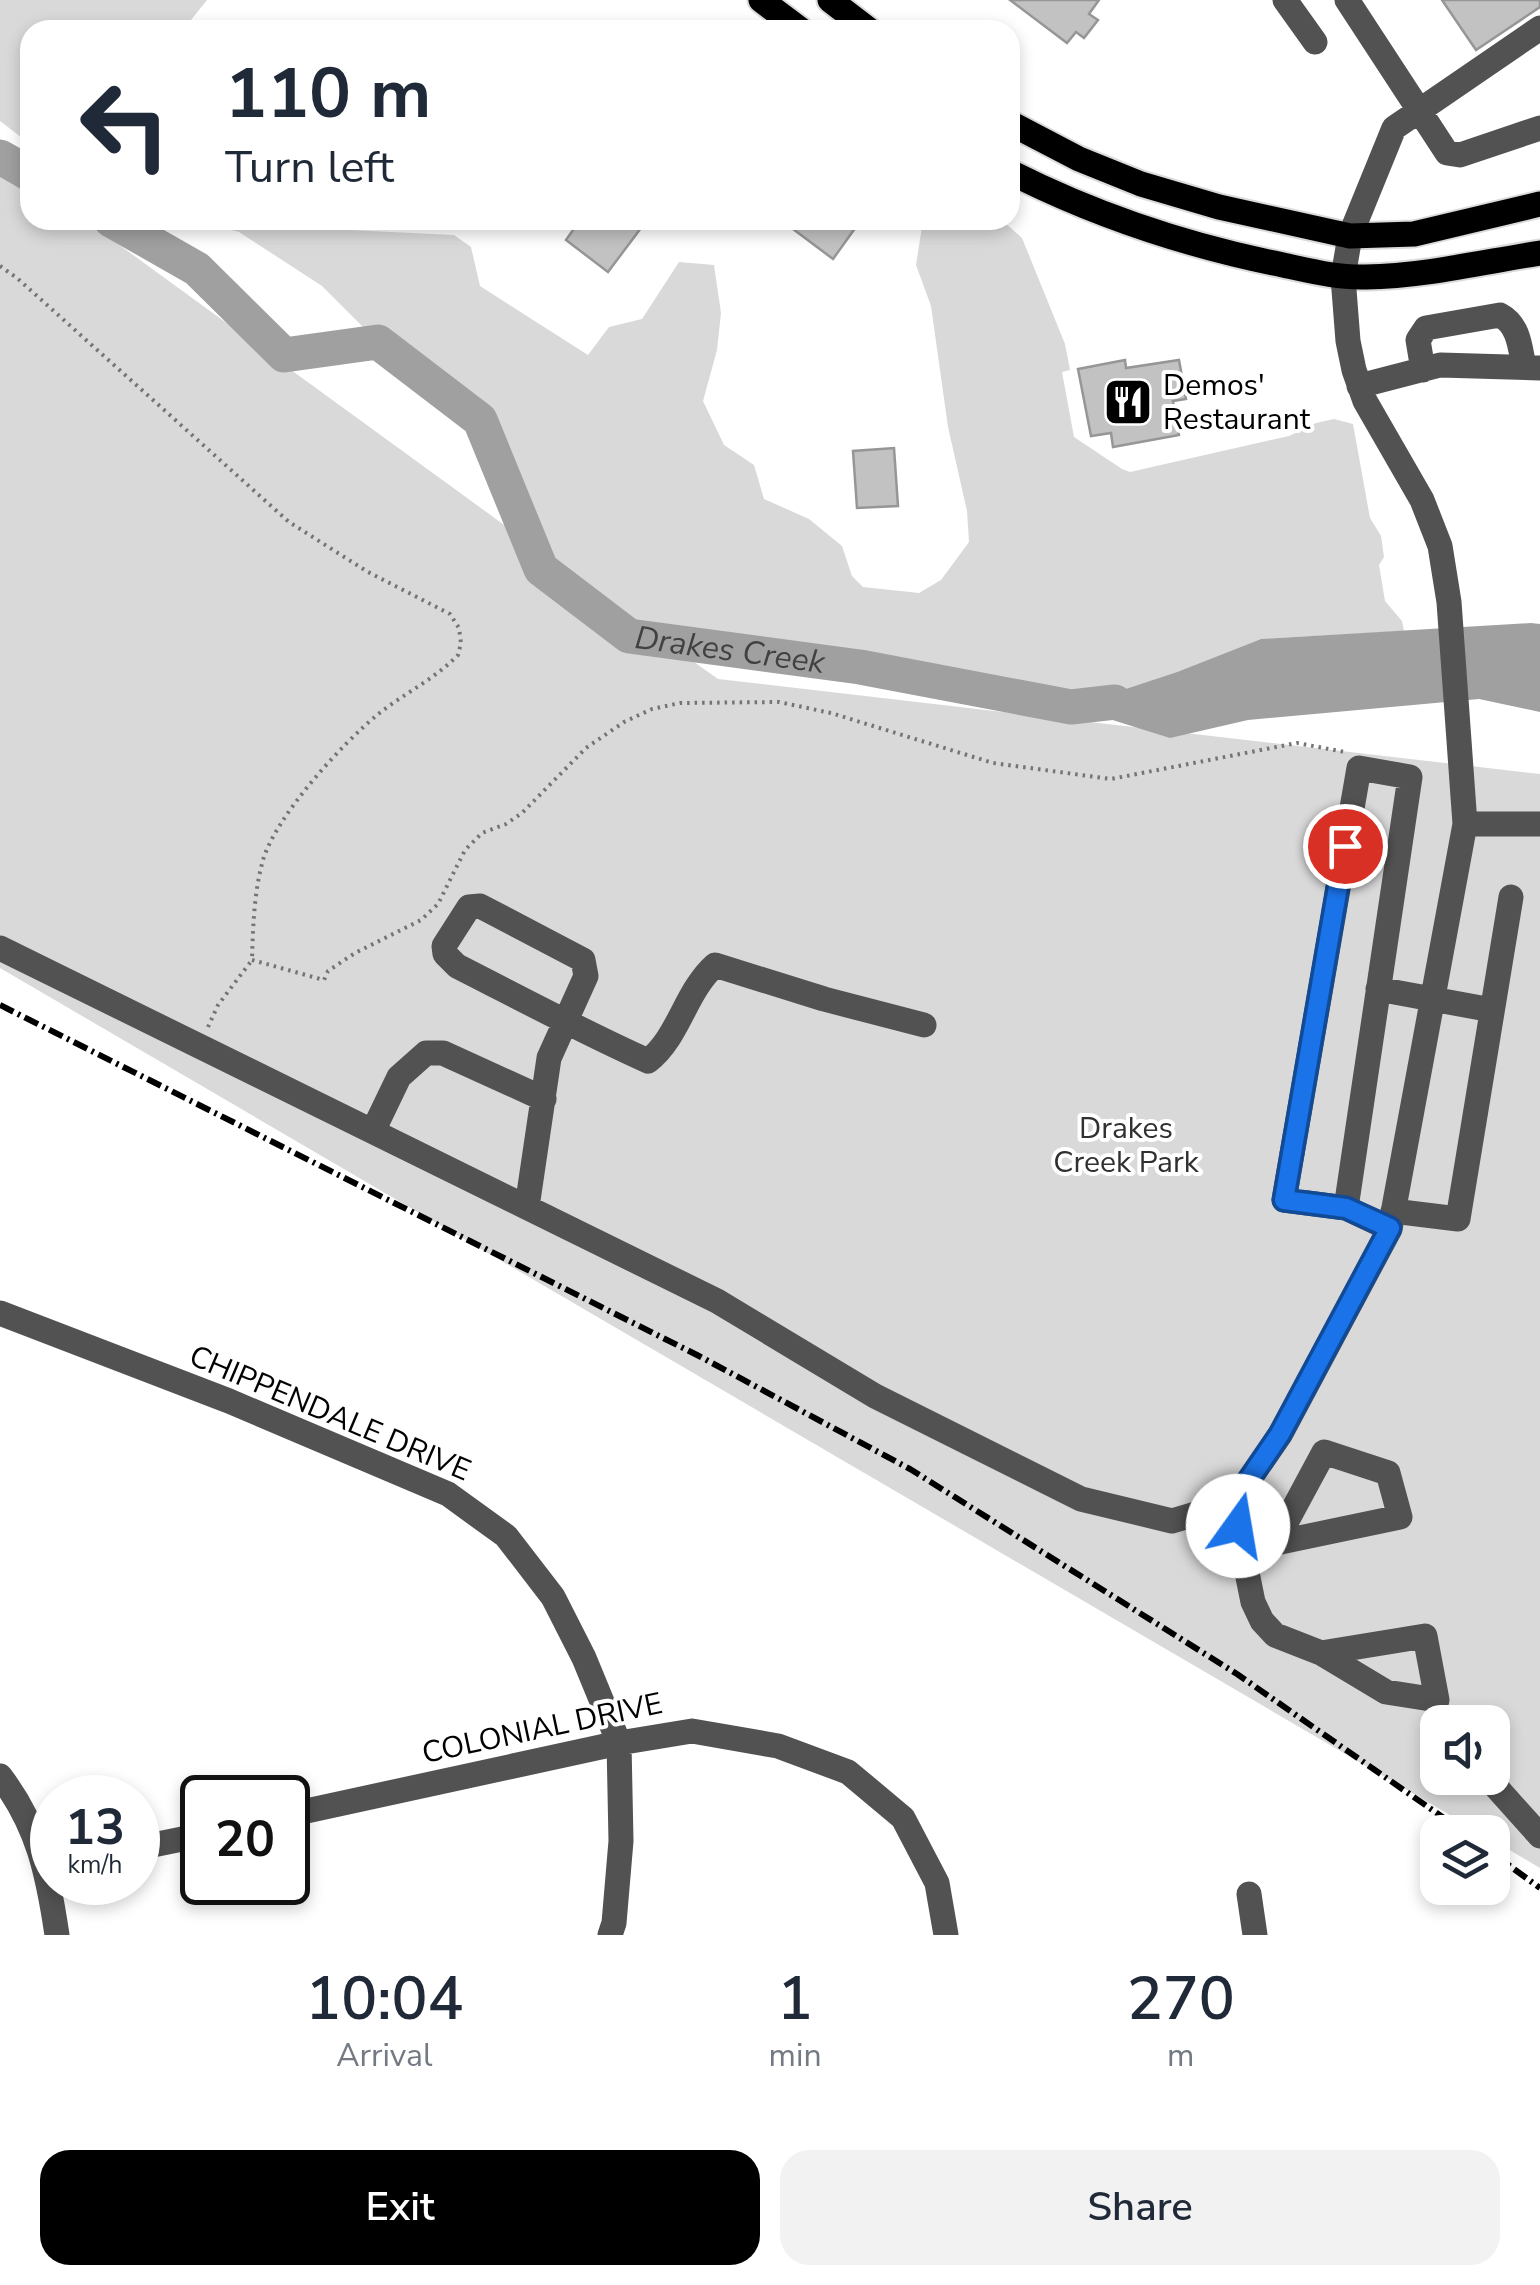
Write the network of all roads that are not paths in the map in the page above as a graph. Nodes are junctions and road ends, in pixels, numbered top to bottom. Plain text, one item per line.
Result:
1 (761, 0) edge
2 (830, 0) edge
3 (1286, 0) edge
4 (1347, 0) edge
5 (788, 20) edge
6 (856, 20) edge
7 (1540, 28) edge
8 (1315, 42) dead end
9 (1419, 110) junction
10 (1020, 128) edge
11 (1540, 128) edge
12 (1020, 177) edge
13 (1540, 204) edge
14 (1350, 236) junction
15 (1540, 253) edge
16 (1342, 277) junction
17 (1532, 367) edge
18 (1422, 370) junction
19 (1359, 386) junction
20 (1465, 824) junction
21 (1540, 824) edge
22 (1511, 897) dead end
23 (0, 948) edge
24 (1378, 990) junction
25 (1433, 999) junction
26 (1492, 1010) junction
27 (566, 1021) junction
28 (924, 1025) dead end
29 (544, 1099) junction
30 (373, 1131) junction
31 (526, 1207) junction
32 (1346, 1208) junction
33 (1392, 1220) junction
34 (0, 1313) edge
35 (1233, 1503) junction
36 (1275, 1543) junction
37 (1242, 1550) junction
38 (1321, 1653) junction
39 (1424, 1705) edge
40 (1441, 1705) edge
41 (619, 1743) junction
42 (0, 1776) edge
43 (1503, 1795) edge
44 (310, 1810) edge
45 (30, 1823) edge
46 (1540, 1836) edge
47 (1249, 1894) dead end
48 (54, 1905) edge
49 (57, 1935) edge
50 (610, 1935) edge
51 (946, 1935) edge
52 (1254, 1935) edge

1 - 5 main road
2 - 6 main road
3 - 8 street
4 - 9 street
7 - 9 street
9 - 11 street
9 - 14 street
10 - 14 main road
12 - 16 main road
13 - 14 main road
14 - 16 street
15 - 16 main road
16 - 19 street
17 - 18 street
17 - 18 street
18 - 19 street
19 - 20 street
20 - 21 street
20 - 25 street
22 - 26 street
23 - 30 street
24 - 25 street
24 - 32 street
24 - 32 street
25 - 26 street
25 - 33 street
26 - 33 street
27 - 27 street
27 - 28 street
27 - 29 street
29 - 30 street
29 - 31 street
30 - 31 street
31 - 35 street
32 - 33 street
33 - 35 street
34 - 41 street, CHIPPENDALE DRIVE
35 - 37 street
36 - 36 street
36 - 37 street
37 - 38 street
38 - 39 street
38 - 40 street
41 - 44 street, COLONIAL DRIVE
41 - 50 street, CHIPPENDALE DRIVE
41 - 51 street, COLONIAL DRIVE
42 - 45 street
43 - 46 street
47 - 52 street
48 - 49 street

